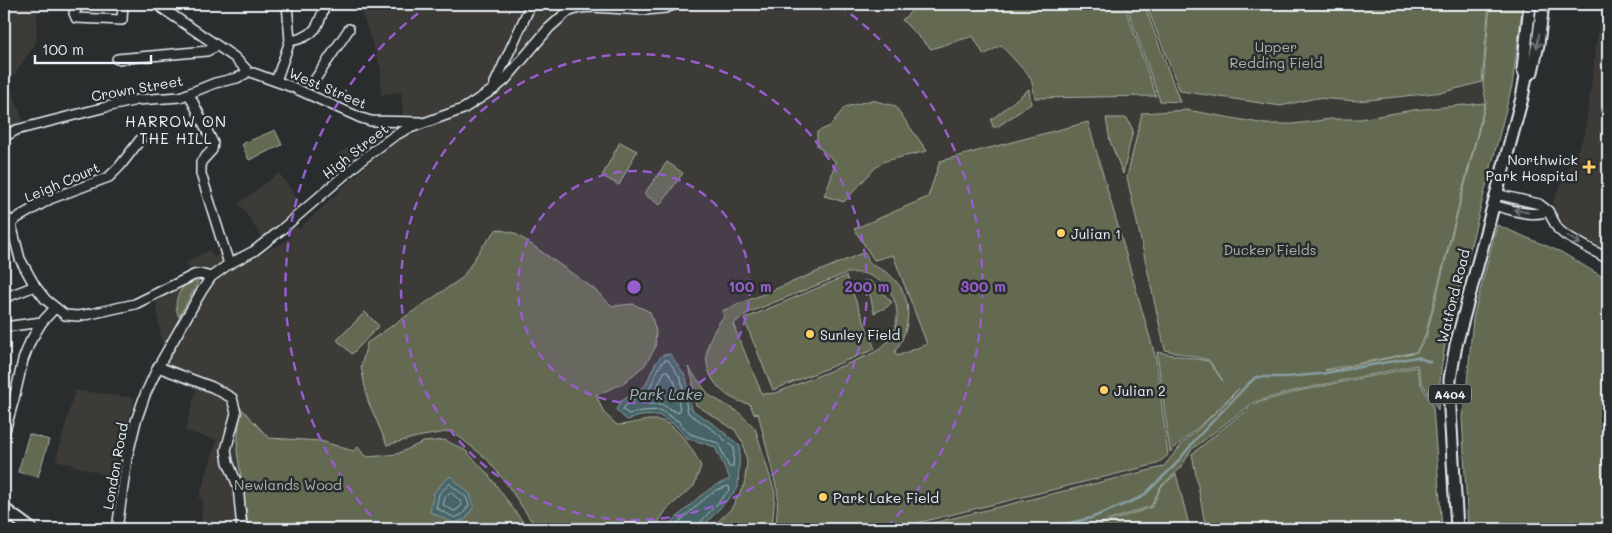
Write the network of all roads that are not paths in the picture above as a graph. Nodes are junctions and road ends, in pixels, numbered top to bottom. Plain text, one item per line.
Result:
1 (79, 4) edge
2 (123, 4) edge
3 (156, 4) edge
4 (287, 4) edge
5 (325, 4) edge
6 (531, 4) edge
7 (676, 4) edge
8 (1530, 4) edge
9 (1542, 4) edge
10 (1555, 4) edge
11 (1599, 4) edge
12 (591, 5) edge
13 (349, 29) dead end
14 (290, 42) junction
15 (215, 45) junction
16 (117, 59) dead end
17 (248, 72) junction
18 (1526, 76) junction
19 (276, 81) junction
20 (309, 89) junction
21 (494, 89) junction
22 (189, 94) junction
23 (422, 124) junction
24 (4, 137) edge
25 (140, 140) dead end
26 (1494, 200) junction
27 (4, 213) edge
28 (11, 224) junction
29 (1608, 259) edge
30 (229, 264) junction
31 (211, 278) junction
32 (35, 286) junction
33 (4, 298) edge
34 (55, 308) junction
35 (42, 322) junction
36 (4, 327) edge
37 (180, 328) joint
38 (158, 367) junction
39 (4, 434) edge
40 (4, 509) edge
41 (31, 529) edge
42 (117, 529) edge
43 (242, 529) edge
44 (1457, 529) edge

1 - 2 street
3 - 15 street, West Street
4 - 14 street
5 - 14 street
6 - 21 street
7 - 12 street, High Street
8 - 18 main road, Watford Road / A404
9 -> 18 main road, Watford Road / A404
10 - 11 street
12 - 21 street, High Street
13 - 20 street
14 - 19 street
15 - 16 street
15 - 17 street, West Street
17 - 19 street, West Street
17 - 22 street, Crown Street
18 - 26 main road, Watford Road / A404
19 - 20 street, West Street
20 - 23 street, West Street
21 - 23 street, High Street
22 - 24 street, Crown Street
22 - 30 street
23 - 30 street, High Street
25 - 28 street, Leigh Court
26 -> 29 street
26 - 44 main road, Watford Road / A404
27 - 28 street
28 - 32 street
30 - 31 street, High Street
31 - 34 street
31 - 37 street, High Street
32 - 33 street
32 - 34 street
34 - 35 street
35 - 36 street
35 - 39 street
37 - 38 street, London Road
38 - 42 street, London Road
38 - 43 street
40 - 41 main road

